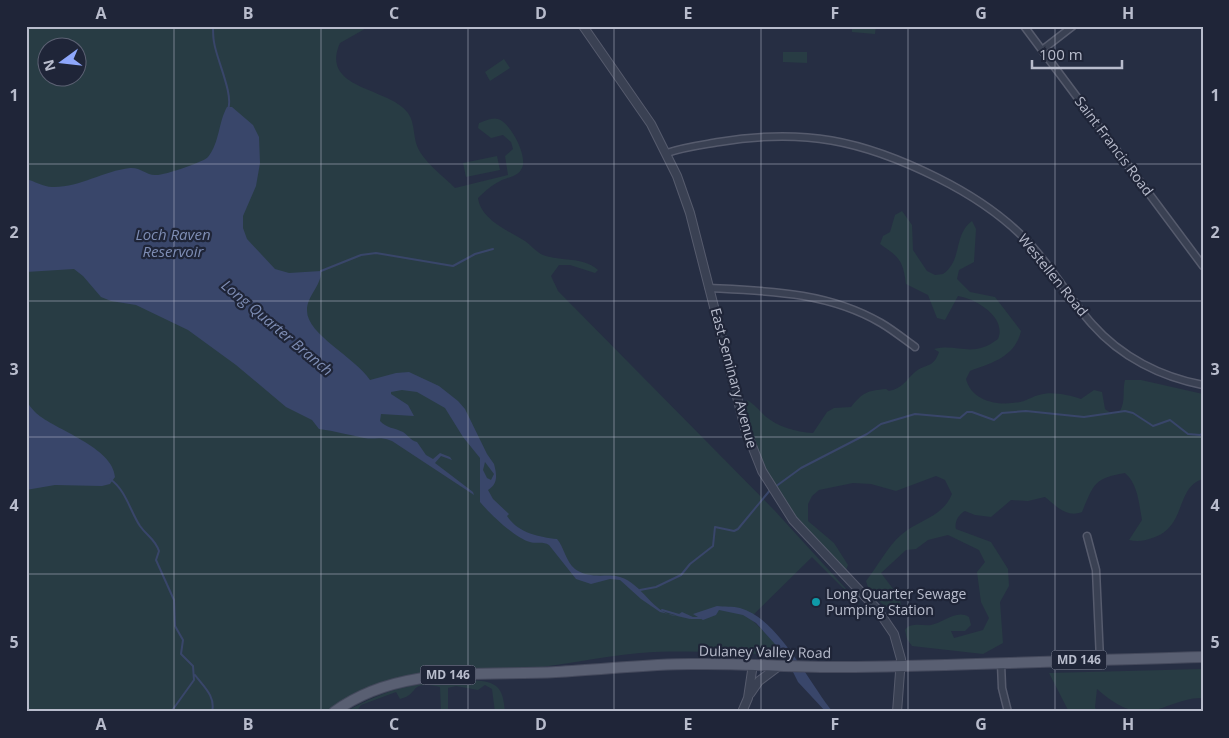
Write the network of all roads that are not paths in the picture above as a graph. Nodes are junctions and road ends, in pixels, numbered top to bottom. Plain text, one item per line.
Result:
1 (583, 26) edge
2 (1024, 26) edge
3 (1073, 26) edge
4 (1042, 50) junction
5 (667, 153) junction
6 (1203, 266) edge
7 (709, 288) junction
8 (915, 347) dead end
9 (1203, 385) edge
10 (1087, 536) dead end
11 (1203, 657) edge
12 (1100, 660) junction
13 (1001, 663) junction
14 (753, 664) junction
15 (784, 666) junction
16 (901, 666) junction
17 (748, 698) junction
18 (334, 712) edge
19 (742, 712) edge
20 (897, 712) edge
21 (1008, 712) edge

1 - 5 street, East Seminary Avenue
2 - 4 street, Saint Francis Road
3 - 4 street
4 - 6 street, Saint Francis Road
5 - 7 street, East Seminary Avenue
5 - 9 street, Westellen Road
7 - 8 street
7 - 16 street, East Seminary Avenue
10 - 12 street
11 - 12 main road, Dulaney Valley Road / MD 146
12 - 13 main road, Dulaney Valley Road / MD 146
13 - 16 main road, Dulaney Valley Road / MD 146
13 - 21 street
14 - 15 main road, Dulaney Valley Road / MD 146
14 - 17 street
14 - 18 main road, Dulaney Valley Road / MD 146
15 - 16 main road, Dulaney Valley Road / MD 146
15 - 17 street
16 - 20 street, East Seminary Avenue
17 - 19 street

